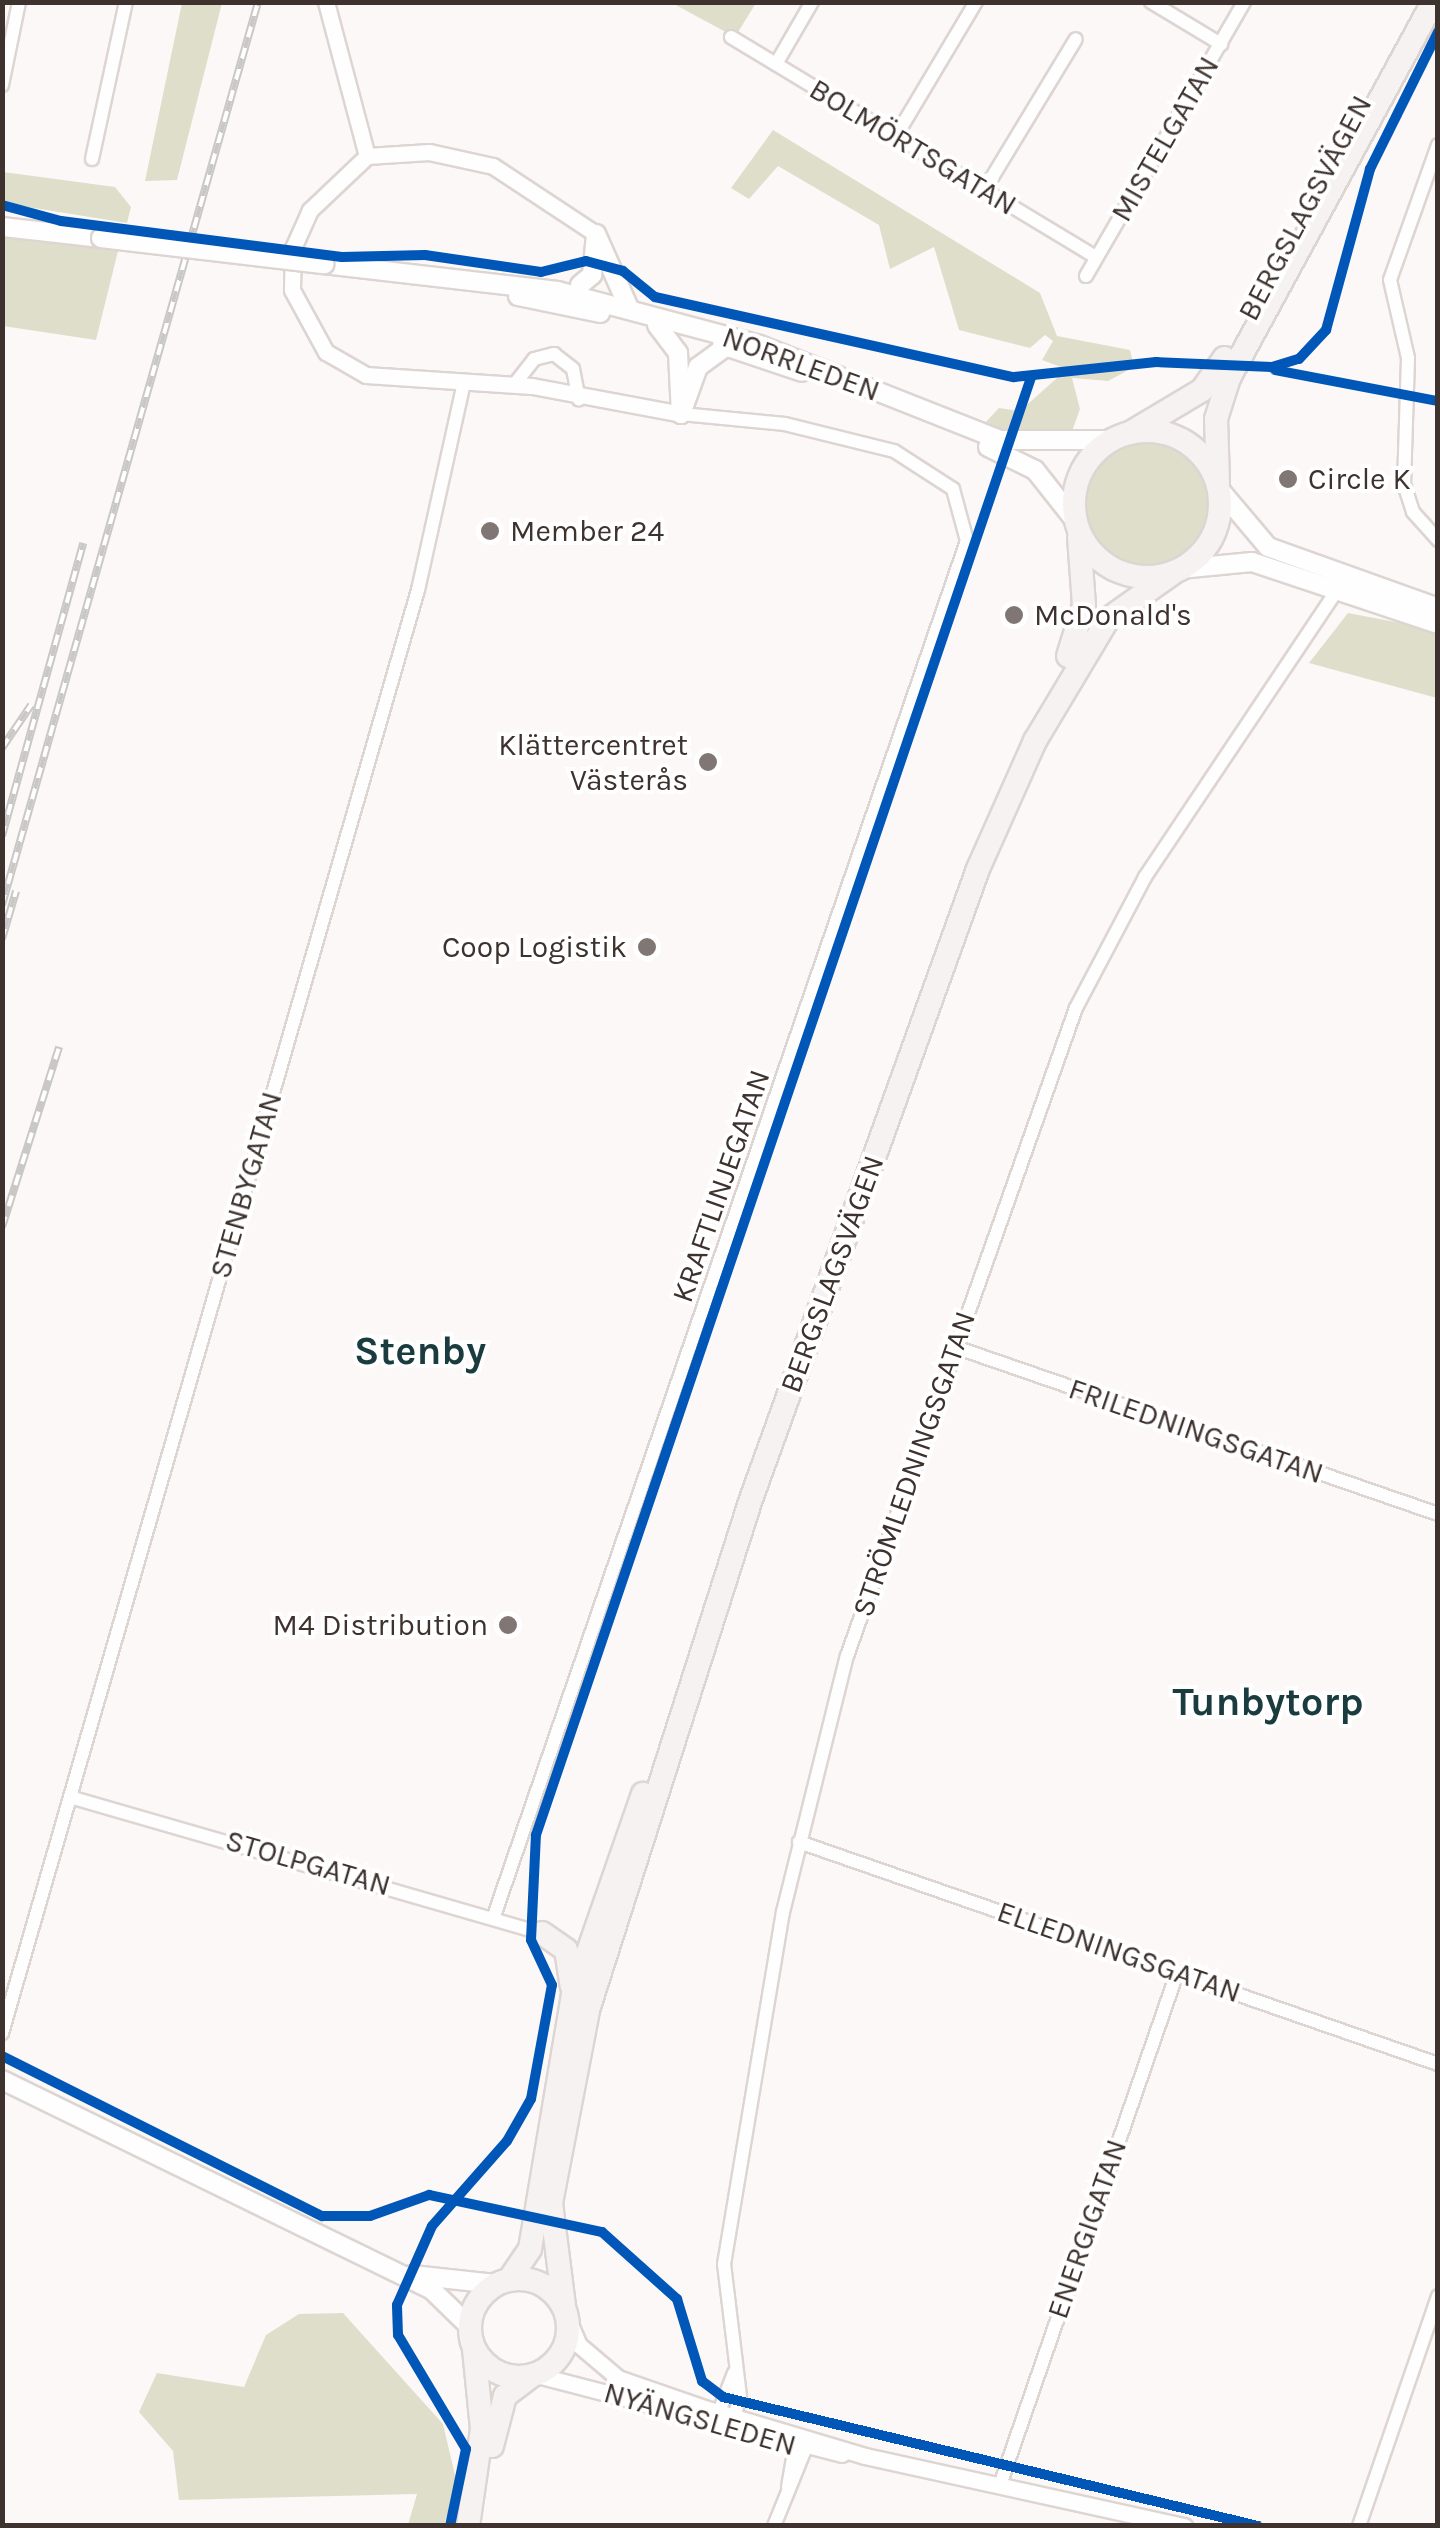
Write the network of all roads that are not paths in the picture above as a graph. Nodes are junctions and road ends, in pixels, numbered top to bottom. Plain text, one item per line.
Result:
1 (19, 2) edge
2 (126, 2) edge
3 (326, 2) edge
4 (812, 2) edge
5 (976, 2) edge
6 (1151, 2) edge
7 (1244, 2) edge
8 (1416, 2) edge
9 (1433, 2) edge
10 (731, 37) dead end
11 (1076, 39) dead end
12 (1221, 44) junction
13 (776, 64) junction
14 (2, 85) edge
15 (896, 136) junction
16 (1438, 145) edge
17 (368, 156) junction
18 (92, 159) dead end
19 (985, 189) junction
20 (2, 218) edge
21 (2, 227) edge
22 (37, 229) junction
23 (596, 234) junction
24 (1096, 257) junction
25 (428, 275) junction
26 (1086, 276) dead end
27 (580, 285) joint
28 (557, 290) junction
29 (629, 308) junction
30 (657, 325) junction
31 (727, 346) junction
32 (464, 384) junction
33 (514, 385) junction
34 (578, 398) junction
35 (681, 414) junction
36 (1121, 436) junction
37 (1218, 486) junction
38 (1077, 525) junction
39 (1438, 540) edge
40 (1177, 571) junction
41 (1341, 584) junction
42 (1370, 602) junction
43 (1438, 608) edge
44 (1438, 624) edge
45 (1314, 625) junction
46 (978, 868) junction
47 (955, 1347) junction
48 (1438, 1514) edge
49 (688, 1680) junction
50 (73, 1798) junction
51 (800, 1842) junction
52 (603, 1908) junction
53 (494, 1916) junction
54 (542, 1933) junction
55 (1177, 1973) junction
56 (573, 1995) junction
57 (2, 2033) edge
58 (1438, 2064) edge
59 (2, 2080) edge
60 (393, 2273) junction
61 (503, 2282) junction
62 (1438, 2296) edge
63 (566, 2312) junction
64 (470, 2333) junction
65 (533, 2377) junction
66 (725, 2422) junction
67 (801, 2442) junction
68 (1000, 2485) junction
69 (472, 2526) edge
70 (774, 2526) edge
71 (1184, 2526) edge
72 (1358, 2526) edge

1 - 14 street
2 - 18 street
3 - 17 street
4 - 13 street
5 - 15 street
6 - 12 street
7 - 12 street, MISTELGATAN
8 - 36 highway, BERGSLAGSVÄGEN
9 - 37 highway, BERGSLAGSVÄGEN
10 - 13 street, BOLMÖRTSGATAN
11 - 19 street
12 - 24 street, MISTELGATAN
13 - 15 street, BOLMÖRTSGATAN
15 - 19 street, BOLMÖRTSGATAN
16 - 39 street
17 - 23 street
17 - 32 street
19 - 24 street, BOLMÖRTSGATAN
20 - 22 main road, NORRLEDEN
21 - 22 main road, NORRLEDEN
22 - 25 main road, NORRLEDEN, bridge
23 - 27 main road
23 - 29 main road
24 - 26 street, MISTELGATAN
25 - 28 main road, NORRLEDEN
25 - 30 main road, NORRLEDEN
27 - 28 street
28 - 29 main road, NORRLEDEN
29 - 36 main road, NORRLEDEN
30 - 31 main road, NORRLEDEN
30 - 35 main road
31 - 35 main road
31 - 38 main road, NORRLEDEN
32 - 33 street
32 - 50 street, STENBYGATAN
33 - 34 street
33 - 34 street
34 - 35 street
35 - 53 street, KRAFTLINJEGATAN
36 - 37 highway
36 - 38 highway
37 - 40 highway
37 - 41 main road
38 - 40 highway
38 - 46 highway, BERGSLAGSVÄGEN
40 - 41 main road
40 - 46 highway, BERGSLAGSVÄGEN
41 - 42 main road
41 - 43 main road
41 - 45 street, STRÖMLEDNINGSGATAN
42 - 44 main road
42 - 45 street, STRÖMLEDNINGSGATAN
45 - 47 street, STRÖMLEDNINGSGATAN
46 - 49 highway, BERGSLAGSVÄGEN
47 - 48 street, FRILEDNINGSGATAN
47 - 51 street, STRÖMLEDNINGSGATAN
49 - 52 highway, BERGSLAGSVÄGEN
49 - 63 highway, BERGSLAGSVÄGEN
50 - 53 street, STOLPGATAN
50 - 57 street, STENBYGATAN
51 - 55 street, ELLEDNINGSGATAN
51 - 66 street, STRÖMLEDNINGSGATAN
52 - 54 highway
52 - 56 highway, BERGSLAGSVÄGEN
53 - 54 street, STOLPGATAN
54 - 56 highway
55 - 58 street, ELLEDNINGSGATAN
55 - 68 street, ENERGIGATAN
56 - 61 highway, BERGSLAGSVÄGEN
59 - 60 main road
60 - 61 main road
60 - 64 main road
61 - 63 highway
61 - 64 highway
62 - 72 street
63 - 65 highway
63 - 66 street, NYÄNGSLEDEN
64 - 65 highway
64 - 69 highway
65 - 66 street, NYÄNGSLEDEN
65 - 69 highway
66 - 67 street, NYÄNGSLEDEN
67 - 68 street, NYÄNGSLEDEN
67 - 70 street
68 - 71 street, NYÄNGSLEDEN

